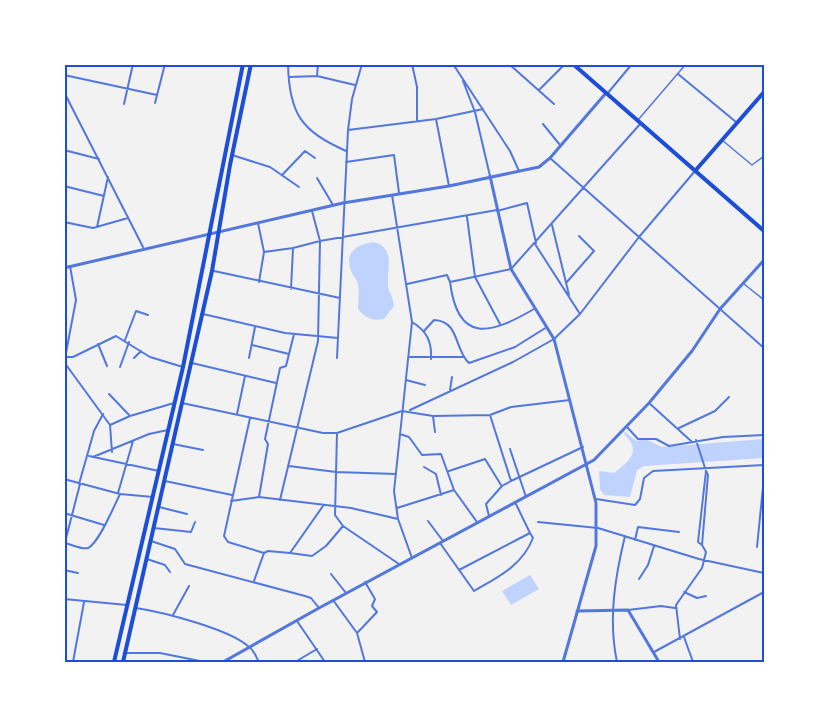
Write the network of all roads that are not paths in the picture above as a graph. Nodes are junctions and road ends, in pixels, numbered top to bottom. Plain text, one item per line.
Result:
1 (133, 64) edge
2 (165, 64) edge
3 (243, 64) edge
4 (251, 64) edge
5 (288, 64) edge
6 (318, 64) edge
7 (362, 64) edge
8 (412, 64) edge
9 (453, 64) edge
10 (509, 64) edge
11 (566, 64) edge
12 (573, 64) edge
13 (632, 64) edge
14 (686, 64) edge
15 (678, 74) junction
16 (64, 75) edge
17 (317, 76) junction
18 (289, 77) junction
19 (462, 78) junction
20 (355, 85) junction
21 (127, 89) junction
22 (538, 90) junction
23 (64, 92) edge
24 (765, 92) edge
25 (607, 93) junction
26 (157, 95) junction
27 (155, 103) dead end
28 (124, 104) dead end
29 (554, 104) dead end
30 (483, 109) junction
31 (476, 112) junction
32 (436, 119) junction
33 (417, 120) junction
34 (639, 121) junction
35 (738, 123) junction
36 (543, 124) dead end
37 (348, 130) junction
38 (722, 140) junction
39 (561, 146) junction
40 (64, 150) edge
41 (346, 151) junction
42 (232, 155) junction
43 (765, 156) edge
44 (315, 158) dead end
45 (550, 158) junction
46 (99, 159) junction
47 (346, 162) junction
48 (519, 171) junction
49 (695, 171) junction
50 (283, 174) junction
51 (490, 176) junction
52 (108, 177) junction
53 (317, 178) dead end
54 (64, 186) edge
55 (448, 186) junction
56 (299, 187) dead end
57 (584, 188) junction
58 (399, 193) junction
59 (392, 195) junction
60 (104, 196) junction
61 (344, 203) junction
62 (333, 206) junction
63 (312, 211) junction
64 (497, 211) junction
65 (467, 217) junction
66 (128, 218) junction
67 (64, 222) edge
68 (258, 223) junction
69 (552, 225) junction
70 (97, 227) junction
71 (398, 229) junction
72 (221, 230) junction
73 (765, 231) edge
74 (212, 232) junction
75 (579, 236) dead end
76 (639, 237) junction
77 (343, 238) junction
78 (320, 241) junction
79 (535, 244) junction
80 (143, 248) junction
81 (293, 248) junction
82 (264, 252) junction
83 (765, 260) edge
84 (70, 266) junction
85 (64, 268) edge
86 (511, 269) junction
87 (212, 271) junction
88 (475, 277) junction
89 (259, 282) junction
90 (450, 282) junction
91 (566, 283) junction
92 (744, 283) junction
93 (407, 284) junction
94 (291, 289) junction
95 (318, 295) junction
96 (340, 298) junction
97 (570, 299) junction
98 (765, 300) edge
99 (534, 309) junction
100 (720, 309) junction
101 (580, 314) junction
102 (148, 315) dead end
103 (203, 315) junction
104 (412, 322) junction
105 (501, 326) junction
106 (255, 327) junction
107 (547, 327) junction
108 (424, 332) junction
109 (294, 334) junction
110 (318, 336) junction
111 (338, 338) junction
112 (554, 339) junction
113 (127, 341) junction
114 (99, 344) junction
115 (252, 345) junction
116 (765, 348) edge
117 (141, 351) junction
118 (289, 354) junction
119 (410, 357) junction
120 (463, 357) junction
121 (134, 358) dead end
122 (249, 358) dead end
123 (337, 358) dead end
124 (65, 359) edge
125 (431, 359) junction
126 (191, 363) junction
127 (106, 366) dead end
128 (120, 367) dead end
129 (183, 367) junction
130 (245, 376) junction
131 (452, 377) dead end
132 (406, 380) junction
133 (276, 383) junction
134 (425, 385) dead end
135 (450, 390) junction
136 (109, 394) dead end
137 (729, 397) dead end
138 (570, 400) junction
139 (649, 402) junction
140 (174, 403) junction
141 (182, 403) junction
142 (402, 411) junction
143 (409, 411) junction
144 (103, 414) junction
145 (236, 415) junction
146 (490, 415) junction
147 (130, 416) junction
148 (433, 416) junction
149 (250, 418) junction
150 (268, 422) junction
151 (110, 425) junction
152 (627, 427) junction
153 (679, 428) junction
154 (299, 429) junction
155 (168, 430) junction
156 (435, 432) dead end
157 (337, 433) junction
158 (400, 434) junction
159 (765, 435) edge
160 (133, 441) junction
161 (691, 441) junction
162 (696, 442) junction
163 (173, 444) junction
164 (583, 447) junction
165 (203, 450) dead end
166 (510, 450) dead end
167 (112, 452) junction
168 (89, 456) junction
169 (93, 457) junction
170 (126, 464) junction
171 (587, 465) junction
172 (705, 465) junction
173 (765, 465) edge
174 (289, 466) junction
175 (424, 467) dead end
176 (159, 471) junction
177 (449, 471) junction
178 (336, 472) junction
179 (396, 474) junction
180 (518, 477) junction
181 (765, 477) edge
182 (64, 479) edge
183 (165, 481) junction
184 (511, 481) junction
185 (79, 484) junction
186 (501, 486) junction
187 (454, 490) junction
188 (119, 494) junction
189 (232, 495) junction
190 (441, 495) junction
191 (153, 497) junction
192 (259, 497) junction
193 (526, 497) junction
194 (596, 499) junction
195 (280, 500) junction
196 (231, 501) junction
197 (515, 502) junction
198 (323, 506) junction
199 (159, 507) junction
200 (333, 507) junction
201 (397, 508) junction
202 (64, 513) edge
203 (187, 514) dead end
204 (72, 516) junction
205 (489, 516) junction
206 (398, 519) junction
207 (428, 521) dead end
208 (195, 522) dead end
209 (477, 522) junction
210 (538, 522) dead end
211 (104, 525) junction
212 (343, 526) junction
213 (154, 528) junction
214 (598, 528) junction
215 (679, 532) dead end
216 (530, 533) junction
217 (625, 536) junction
218 (634, 540) junction
219 (151, 541) junction
220 (442, 542) junction
221 (65, 544) edge
222 (654, 546) junction
223 (757, 547) dead end
224 (264, 553) junction
225 (290, 553) junction
226 (412, 558) junction
227 (147, 559) junction
228 (704, 560) junction
229 (399, 564) junction
230 (64, 570) edge
231 (459, 570) junction
232 (170, 572) dead end
233 (78, 573) dead end
234 (765, 573) edge
235 (331, 574) dead end
236 (639, 579) dead end
237 (254, 581) junction
238 (365, 582) junction
239 (189, 586) dead end
240 (684, 592) junction
241 (765, 592) edge
242 (346, 593) junction
243 (706, 596) dead end
244 (64, 599) edge
245 (333, 600) junction
246 (84, 602) junction
247 (127, 605) junction
248 (136, 608) junction
249 (319, 608) junction
250 (675, 608) junction
251 (628, 610) junction
252 (614, 611) junction
253 (578, 612) junction
254 (173, 616) junction
255 (297, 621) junction
256 (357, 633) junction
257 (684, 637) junction
258 (680, 639) junction
259 (251, 648) junction
260 (317, 649) junction
261 (654, 652) junction
262 (124, 653) junction
263 (73, 663) edge
264 (114, 663) edge
265 (123, 663) edge
266 (205, 663) edge
267 (223, 663) edge
268 (259, 663) edge
269 (295, 663) edge
270 (325, 663) edge
271 (365, 663) edge
272 (563, 663) edge
273 (617, 663) edge
274 (659, 663) edge
275 (693, 663) edge

1 - 21 street
2 - 26 street
3 - 74 main road
4 - 42 main road
5 - 18 street
6 - 17 street
7 - 20 street
8 - 33 street
9 - 19 street
10 - 22 street
11 - 22 street
12 - 25 main road
13 - 25 street
14 - 15 lane
15 - 34 lane
15 - 35 street
16 - 21 street
17 - 18 street
17 - 20 street
18 - 41 street
19 - 30 street
19 - 31 street
20 - 37 street
21 - 26 street
21 - 28 street
22 - 29 street
23 - 46 street
24 - 35 main road
25 - 34 main road
25 - 39 street
26 - 27 street
30 - 31 street
30 - 48 street
31 - 32 street
31 - 51 street
32 - 33 street
32 - 55 street
33 - 37 street
34 - 49 main road
34 - 57 street
35 - 38 main road
36 - 39 street
37 - 41 street
38 - 43 lane
38 - 49 main road
39 - 45 street
40 - 46 street
41 - 47 street
42 - 50 street
42 - 72 main road
44 - 50 street
45 - 48 street
45 - 57 street
46 - 52 street
47 - 58 street
47 - 61 street
48 - 51 street
49 - 73 main road
49 - 76 street
50 - 56 street
51 - 55 street
51 - 64 street
52 - 60 street
52 - 66 street
53 - 62 street
54 - 60 street
55 - 58 street
57 - 69 street
57 - 76 street
58 - 59 street
59 - 61 street
59 - 71 street
60 - 70 street
61 - 62 street
61 - 77 street
62 - 63 street
63 - 68 street
63 - 78 street
64 - 65 street
64 - 79 street
64 - 86 street
65 - 71 street
65 - 88 street
66 - 70 street
66 - 80 street
67 - 70 street
68 - 72 street
68 - 82 street
69 - 79 street
69 - 91 street
71 - 77 street
71 - 93 street
72 - 74 street
72 - 87 main road
74 - 80 street
74 - 129 main road
75 - 91 street
76 - 100 street
76 - 101 street
77 - 78 street
77 - 96 street
78 - 81 street
78 - 95 street
79 - 86 street
79 - 97 street
80 - 84 street
81 - 82 street
81 - 94 street
82 - 89 street
83 - 92 street
84 - 85 street
84 - 124 street
86 - 88 street
86 - 99 street
87 - 89 street
87 - 103 main road
88 - 90 street
88 - 105 street
89 - 94 street
90 - 93 street
90 - 105 street
91 - 97 street
92 - 98 lane
92 - 100 street
93 - 104 street
94 - 95 street
95 - 96 street
95 - 110 street
96 - 111 street
97 - 101 street
99 - 105 street
99 - 107 street
100 - 116 street
100 - 139 street
101 - 112 street
102 - 113 street
103 - 106 street
103 - 126 main road
104 - 108 street
104 - 119 street
106 - 109 street
106 - 115 street
107 - 112 street
107 - 120 street
108 - 120 street
108 - 125 street
109 - 110 street
109 - 118 street
110 - 111 street
110 - 154 street
111 - 123 street
112 - 135 street
112 - 138 street
113 - 114 street
113 - 117 street
113 - 128 street
114 - 124 street
114 - 127 street
115 - 118 street
115 - 122 street
117 - 121 street
117 - 129 street
118 - 133 street
119 - 125 street
119 - 132 street
120 - 125 street
124 - 144 street
126 - 130 street
126 - 141 main road
129 - 140 main road
130 - 133 street
130 - 145 street
131 - 135 street
132 - 134 street
132 - 142 street
133 - 150 street
135 - 143 street
136 - 147 street
137 - 153 street
138 - 146 street
138 - 164 street
139 - 152 street
139 - 153 street
140 - 141 main road
140 - 147 street
140 - 155 main road
141 - 145 street
141 - 163 main road
142 - 143 street
142 - 157 street
142 - 158 street
143 - 148 street
144 - 151 street
144 - 168 street
145 - 149 street
146 - 148 street
146 - 184 street
147 - 151 street
148 - 156 street
149 - 150 street
149 - 189 street
150 - 154 street
150 - 192 street
151 - 167 street
152 - 161 street
152 - 171 street
153 - 161 street
154 - 157 street
154 - 174 street
155 - 160 street
155 - 176 main road
157 - 178 street
158 - 177 street
158 - 179 street
159 - 162 street
160 - 167 street
160 - 170 street
161 - 162 street
162 - 172 street
163 - 165 street
163 - 183 main road
164 - 171 street
164 - 180 street
166 - 180 street
167 - 169 street
168 - 169 street
168 - 185 street
169 - 170 street
170 - 176 street
170 - 188 street
171 - 193 street
171 - 194 street
172 - 173 street
172 - 194 street
172 - 228 street
174 - 178 street
174 - 195 street
175 - 190 street
176 - 191 main road
177 - 186 street
177 - 187 street
178 - 179 street
178 - 200 street
179 - 201 street
180 - 184 street
180 - 193 street
181 - 223 street
182 - 185 street
183 - 189 street
183 - 199 main road
184 - 186 street
185 - 188 street
185 - 204 street
186 - 205 street
187 - 190 street
187 - 209 street
188 - 191 street
188 - 211 street
189 - 196 street
190 - 201 street
191 - 247 main road
192 - 195 street
192 - 196 street
193 - 197 street
194 - 214 street
195 - 198 street
196 - 224 street
197 - 205 street
197 - 216 street
198 - 200 street
198 - 225 street
199 - 203 street
199 - 213 main road
200 - 206 street
200 - 212 street
201 - 206 street
202 - 204 street
204 - 211 street
204 - 221 street
205 - 209 street
206 - 226 street
207 - 220 street
208 - 213 street
209 - 220 street
210 - 214 street
211 - 221 street
212 - 225 street
212 - 229 street
213 - 219 main road
214 - 217 street
214 - 253 street
215 - 218 street
216 - 231 street
216 - 231 street
217 - 218 street
217 - 252 street
218 - 222 street
219 - 227 main road
219 - 237 street
220 - 226 street
220 - 231 street
222 - 228 street
222 - 236 street
224 - 225 street
224 - 237 street
226 - 229 street
227 - 232 street
227 - 248 main road
228 - 234 street
228 - 240 street
229 - 238 street
230 - 233 street
235 - 242 street
237 - 249 street
238 - 242 street
238 - 256 street
239 - 254 street
240 - 243 street
240 - 250 street
241 - 257 street
242 - 245 street
244 - 246 street
245 - 249 street
245 - 256 street
246 - 247 street
246 - 263 street
247 - 264 main road
248 - 254 street
248 - 262 main road
249 - 255 street
250 - 251 street
250 - 258 street
251 - 252 street
251 - 261 street
252 - 253 street
252 - 273 street
253 - 272 street
254 - 259 street
255 - 259 street
255 - 260 street
256 - 271 street
257 - 258 street
257 - 275 street
258 - 261 street
259 - 267 street
259 - 268 street
260 - 269 street
260 - 270 street
261 - 274 street
262 - 265 main road
262 - 266 street

